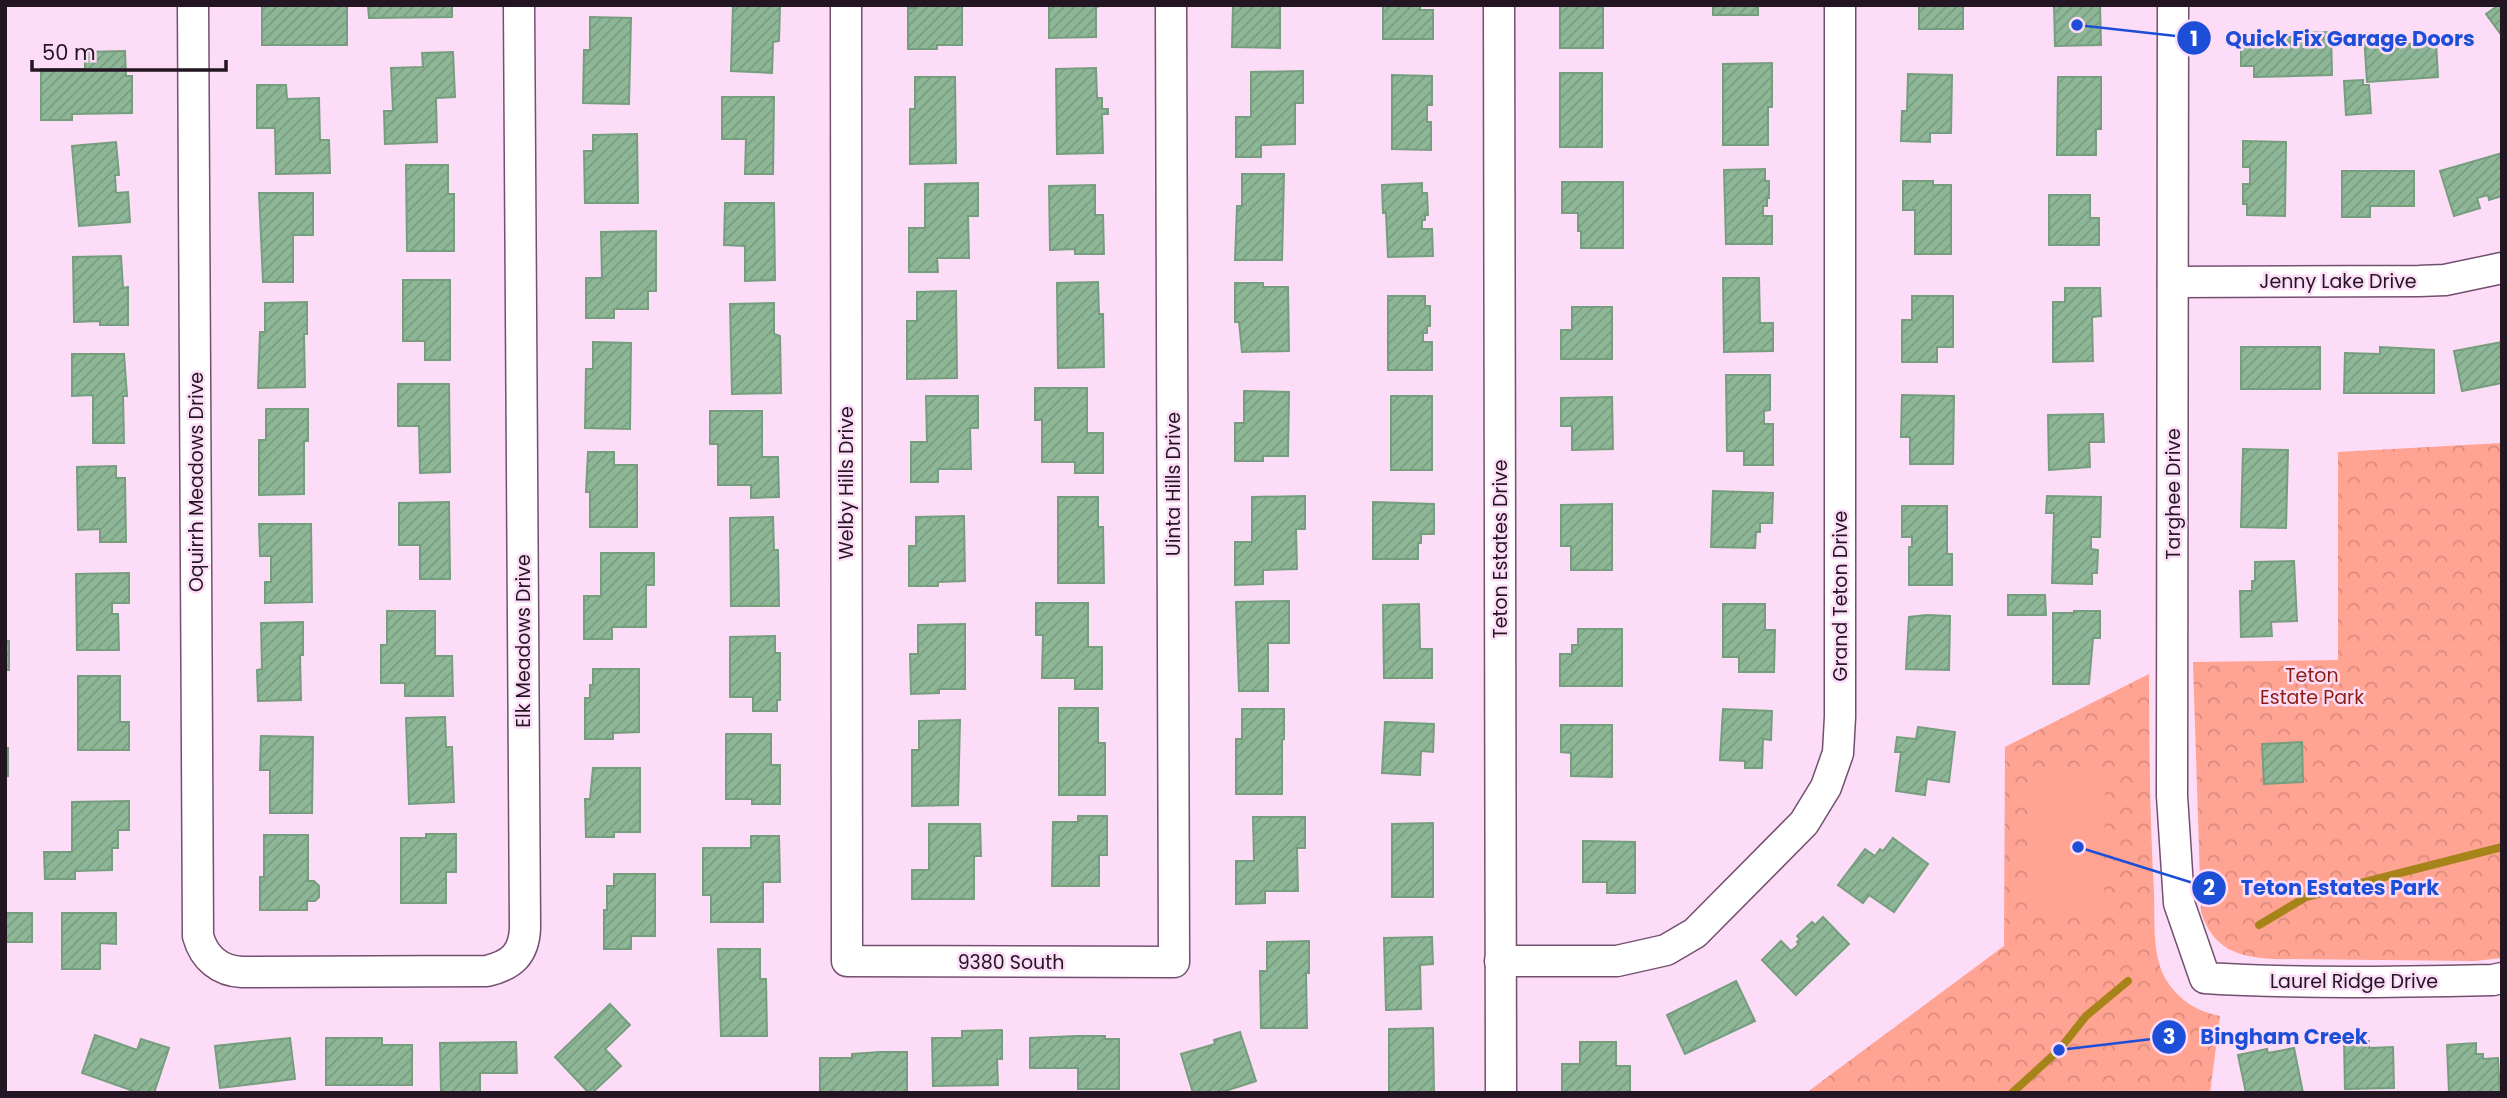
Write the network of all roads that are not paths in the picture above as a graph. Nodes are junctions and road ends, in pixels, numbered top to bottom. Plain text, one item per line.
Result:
1 (193, 5) edge
2 (519, 5) edge
3 (846, 5) edge
4 (1171, 5) edge
5 (1499, 5) edge
6 (1840, 5) edge
7 (2173, 5) edge
8 (2502, 268) edge
9 (2173, 282) junction
10 (208, 957) joint
11 (847, 961) joint
12 (1500, 961) junction
13 (1174, 962) joint
14 (2205, 978) joint
15 (2502, 978) edge
16 (1501, 1093) edge

1 - 10 street, Oquirrh Meadows Drive
2 - 10 street, Elk Meadows Drive
3 - 11 street, Welby Hills Drive
4 - 13 street, Uinta Hills Drive
5 - 12 street, Teton Estates Drive
6 - 12 street, Grand Teton Drive
7 - 9 street, Targhee Drive
8 - 9 street, Jenny Lake Drive
9 - 14 street, Targhee Drive
11 - 13 street, 9380 South
12 - 16 street, Teton Estates Drive
14 - 15 street, Laurel Ridge Drive

